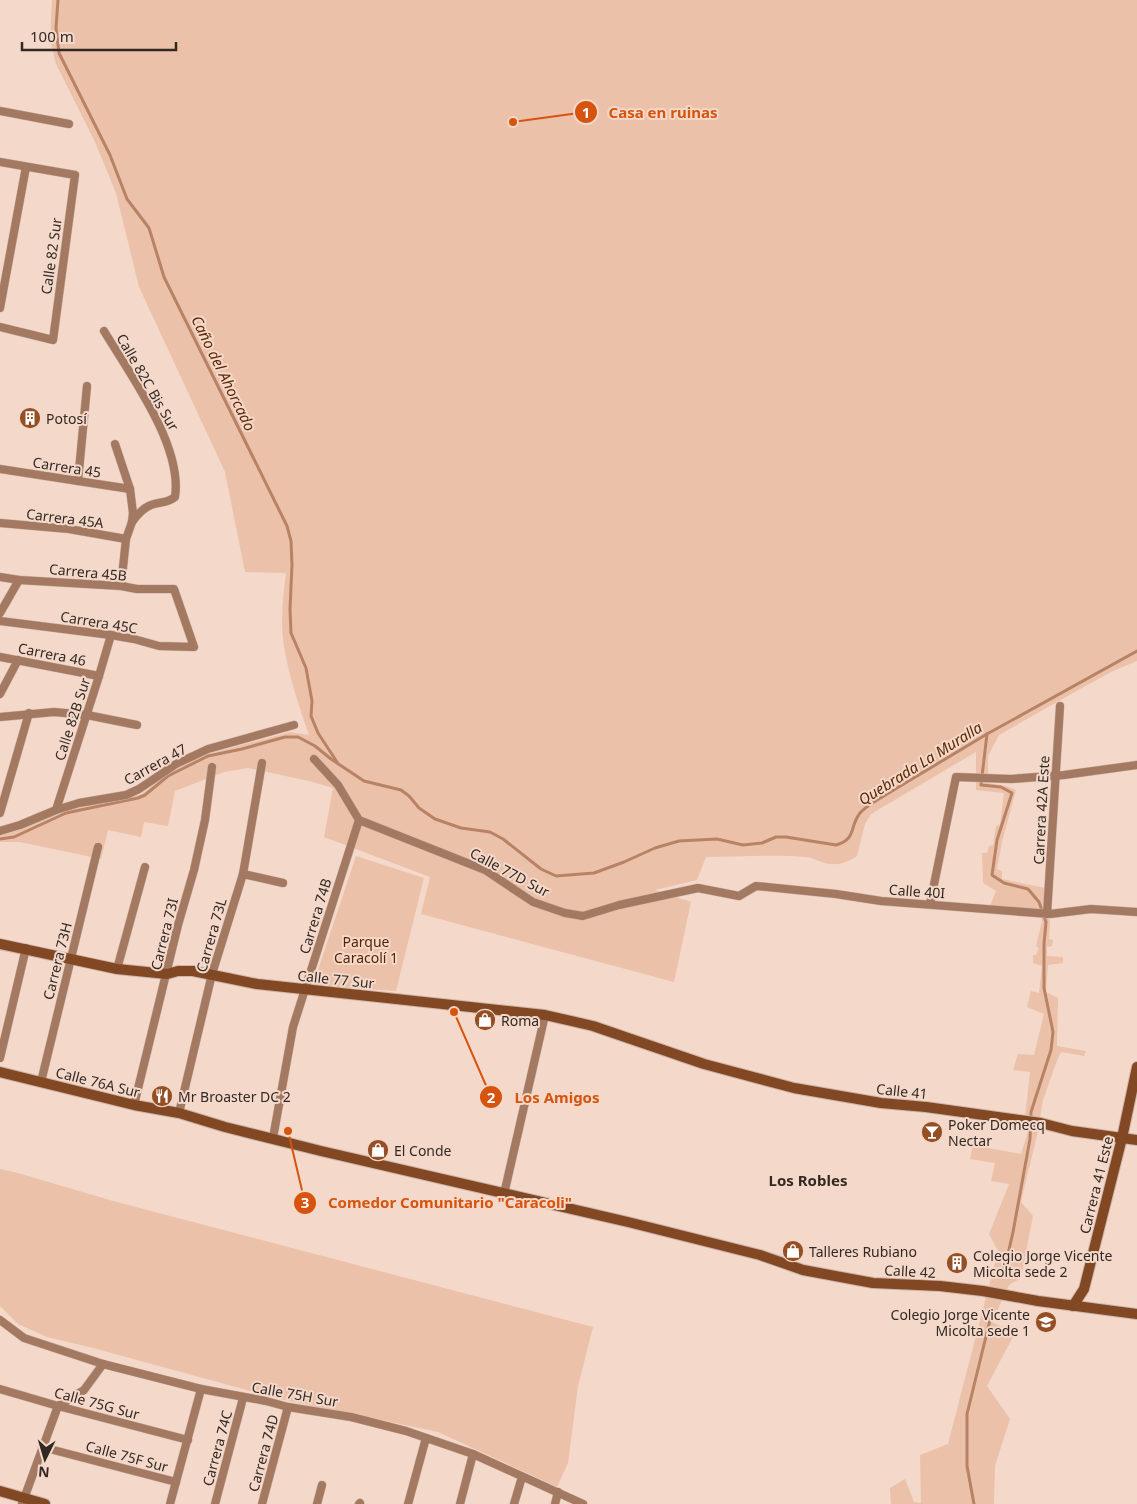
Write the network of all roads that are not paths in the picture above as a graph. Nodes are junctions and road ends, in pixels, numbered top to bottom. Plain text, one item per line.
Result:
1 (0, 111) edge
2 (69, 124) dead end
3 (0, 162) edge
4 (26, 167) junction
5 (0, 308) edge
6 (0, 327) edge
7 (104, 332) dead end
8 (87, 386) dead end
9 (115, 444) dead end
10 (0, 469) edge
11 (78, 481) junction
12 (130, 489) junction
13 (132, 522) junction
14 (0, 523) edge
15 (126, 538) junction
16 (0, 577) edge
17 (19, 580) junction
18 (121, 586) junction
19 (0, 613) edge
20 (0, 621) edge
21 (111, 635) junction
22 (194, 647) joint
23 (0, 657) edge
24 (18, 660) junction
25 (100, 676) junction
26 (0, 694) edge
27 (1060, 706) dead end
28 (30, 713) junction
29 (87, 715) junction
30 (0, 717) edge
31 (294, 725) dead end
32 (137, 726) dead end
33 (314, 759) dead end
34 (262, 763) dead end
35 (1137, 764) edge
36 (212, 767) dead end
37 (1054, 776) junction
38 (56, 810) junction
39 (0, 813) edge
40 (359, 820) junction
41 (0, 831) edge
42 (98, 847) dead end
43 (145, 867) dead end
44 (243, 874) junction
45 (283, 883) dead end
46 (698, 888) joint
47 (930, 904) junction
48 (1137, 912) edge
49 (1047, 914) junction
50 (0, 944) edge
51 (26, 948) junction
52 (71, 959) junction
53 (117, 969) junction
54 (167, 974) junction
55 (212, 974) junction
56 (305, 990) junction
57 (545, 1015) junction
58 (668, 1051) joint
59 (0, 1058) edge
60 (1137, 1068) edge
61 (0, 1072) edge
62 (40, 1082) junction
63 (134, 1105) junction
64 (179, 1113) junction
65 (273, 1138) junction
66 (1122, 1138) junction
67 (1137, 1140) edge
68 (504, 1194) junction
69 (628, 1222) joint
70 (1073, 1306) junction
71 (1137, 1314) edge
72 (0, 1320) edge
73 (102, 1364) junction
74 (0, 1389) edge
75 (201, 1389) junction
76 (243, 1398) junction
77 (58, 1406) junction
78 (288, 1408) junction
79 (426, 1438) junction
80 (188, 1440) junction
81 (42, 1447) junction
82 (473, 1454) junction
83 (522, 1476) junction
84 (176, 1482) junction
85 (322, 1485) dead end
86 (0, 1491) edge
87 (558, 1492) junction
88 (22, 1501) edge
89 (45, 1504) edge
90 (170, 1504) edge
91 (215, 1504) edge
92 (262, 1504) edge
93 (317, 1504) edge
94 (408, 1504) edge
95 (460, 1504) edge
96 (514, 1504) edge
97 (555, 1504) edge
98 (584, 1504) edge

1 - 2 street
3 - 4 street
4 - 5 street
4 - 6 street, Calle 82 Sur
7 - 13 street, Calle 82C Bis Sur
8 - 11 street
9 - 12 street
10 - 11 street, Carrera 45
11 - 12 street, Carrera 45
12 - 13 street
13 - 15 street
14 - 15 street, Carrera 45A
15 - 18 street
16 - 17 street, Carrera 45B
17 - 18 street, Carrera 45B
17 - 19 street
18 - 22 street, Carrera 45B
20 - 21 street, Carrera 45C
21 - 22 street, Carrera 45C
21 - 25 street, Calle 82B Sur
23 - 24 street, Carrera 46
24 - 25 street, Carrera 46
24 - 26 street
25 - 29 street, Calle 82B Sur
27 - 37 street, Carrera 42A Este
28 - 29 street
28 - 30 street
28 - 39 street
29 - 32 street
29 - 38 street, Calle 82B Sur
31 - 38 street, Carrera 47
33 - 40 street
34 - 44 street, Carrera 73L
35 - 37 street
36 - 54 street, Carrera 73I
37 - 47 street
37 - 49 street, Carrera 42A Este
38 - 41 street, Carrera 47
40 - 46 street, Calle 77D Sur
40 - 56 street, Carrera 74B
42 - 52 street, Carrera 73H
43 - 53 street
44 - 45 street
44 - 55 street, Carrera 73L
46 - 47 street, Calle 40I
47 - 49 street, Calle 40I
48 - 49 street, Calle 40I
50 - 51 street, Calle 77 Sur
51 - 52 street, Calle 77 Sur
51 - 59 street
52 - 53 street, Calle 77 Sur
52 - 62 street, Carrera 73H
53 - 54 street, Calle 77 Sur
54 - 55 street, Calle 77 Sur
54 - 63 street, Carrera 73I
55 - 56 street, Calle 77 Sur
55 - 64 street, Carrera 73L
56 - 57 street, Calle 77 Sur
56 - 65 street, Carrera 74B
57 - 58 street, Calle 77 Sur
57 - 68 street
58 - 66 street, Calle 41
60 - 66 street, Carrera 41 Este
61 - 62 street, Calle 76A Sur
62 - 63 street, Calle 76A Sur
63 - 64 street, Calle 76A Sur
64 - 65 street, Calle 76A Sur
65 - 68 street, Calle 76A Sur
66 - 67 street, Calle 41
66 - 70 street, Carrera 41 Este
68 - 69 street, Calle 76A Sur
69 - 70 street, Calle 42
70 - 71 street, Calle 42
72 - 73 street, Calle 75H Sur
73 - 75 street, Calle 75H Sur
73 - 77 street
74 - 77 street, Calle 75G Sur
75 - 76 street, Calle 75H Sur
75 - 80 street
76 - 78 street, Calle 75H Sur
76 - 91 street, Carrera 74C
77 - 80 street, Calle 75G Sur
77 - 81 street
78 - 79 street, Calle 75H Sur
78 - 92 street, Carrera 74D
79 - 82 street, Calle 75H Sur
79 - 94 street
80 - 84 street
81 - 84 street, Calle 75F Sur
81 - 88 street
82 - 83 street, Calle 75H Sur
82 - 95 street
83 - 87 street, Calle 75H Sur
83 - 96 street
84 - 90 street
85 - 93 street
86 - 88 street
87 - 97 street
87 - 98 street, Calle 75H Sur
88 - 89 street

